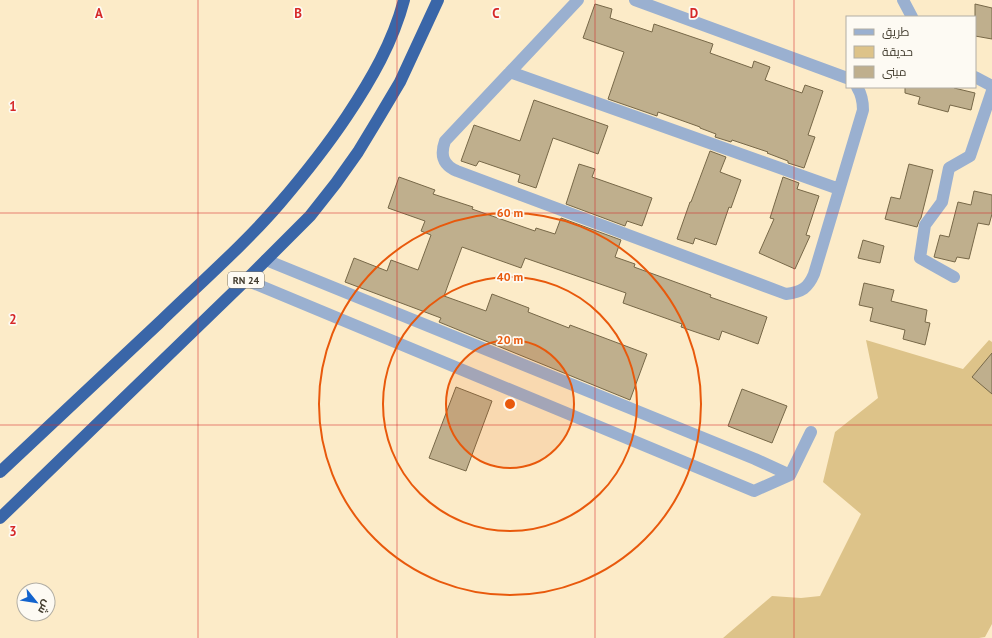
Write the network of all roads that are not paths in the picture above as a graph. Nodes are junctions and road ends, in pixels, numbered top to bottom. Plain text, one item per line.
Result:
1 (404, 0) edge
2 (438, 0) edge
3 (578, 0) edge
4 (635, 0) edge
5 (903, 0) edge
6 (911, 16) edge
7 (510, 72) junction
8 (846, 78) edge
9 (976, 78) edge
10 (992, 86) edge
11 (858, 88) edge
12 (992, 91) edge
13 (839, 189) junction
14 (266, 260) junction
15 (954, 277) dead end
16 (246, 280) junction
17 (811, 432) dead end
18 (0, 472) edge
19 (790, 475) junction
20 (0, 518) edge

1 - 18 highway, RN 24
2 - 14 highway, RN 24
3 - 7 street
4 - 8 street
5 - 6 street
7 - 13 street
7 - 13 street
9 - 10 street
11 - 13 street
12 - 15 street
14 - 16 highway, RN 24
14 - 19 street
16 - 19 street
16 - 20 highway, RN 24
17 - 19 street

